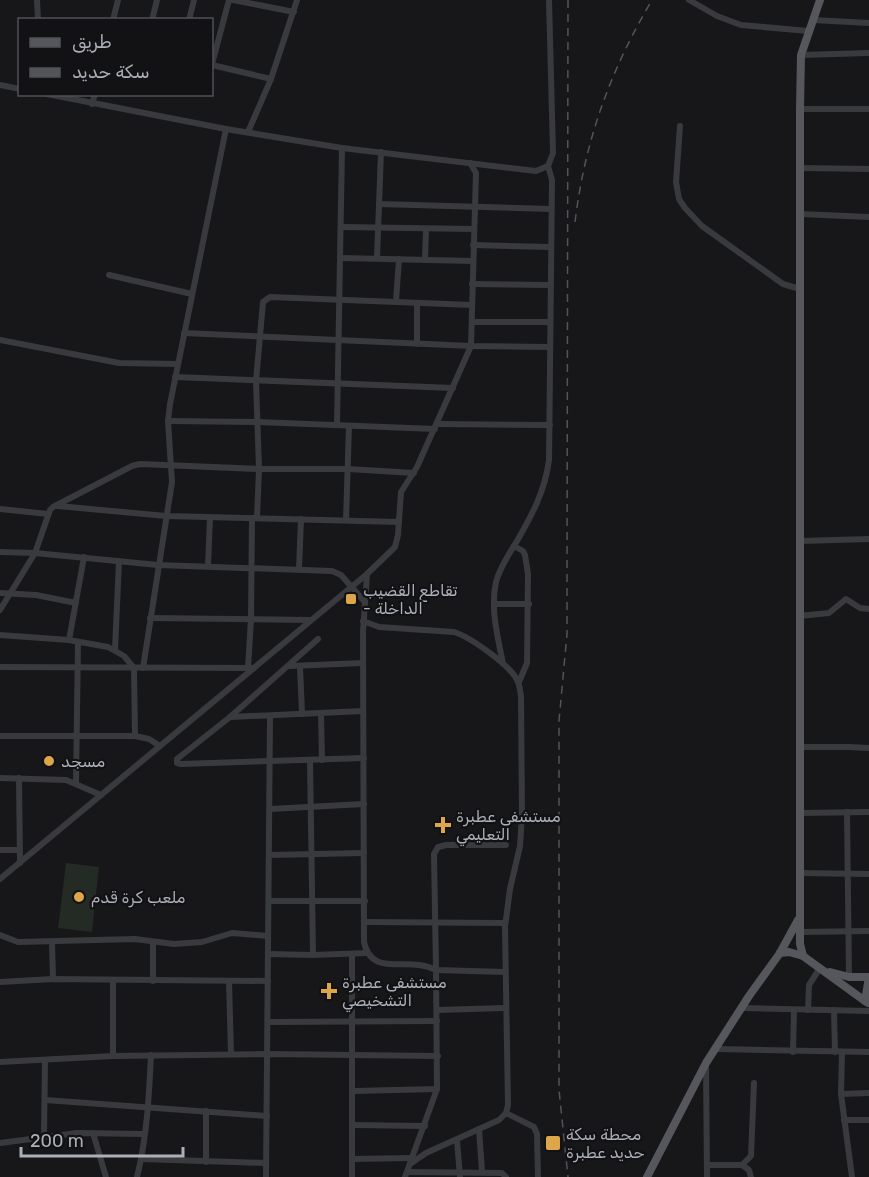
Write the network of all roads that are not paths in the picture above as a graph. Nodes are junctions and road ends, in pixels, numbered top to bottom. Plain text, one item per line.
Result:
1 (38, 0) edge
2 (118, 0) edge
3 (157, 0) edge
4 (194, 0) edge
5 (231, 0) edge
6 (297, 0) edge
7 (549, 0) edge
8 (689, 0) edge
9 (820, 0) edge
10 (294, 12) junction
11 (38, 18) edge
12 (114, 18) edge
13 (152, 18) edge
14 (190, 18) edge
15 (813, 20) junction
16 (869, 23) edge
17 (808, 31) junction
18 (869, 53) edge
19 (801, 55) junction
20 (213, 62) edge
21 (213, 65) edge
22 (271, 79) junction
23 (0, 85) edge
24 (18, 89) edge
25 (56, 96) edge
26 (94, 96) edge
27 (92, 104) junction
28 (800, 108) junction
29 (869, 109) edge
30 (680, 126) dead end
31 (226, 129) junction
32 (248, 132) junction
33 (342, 148) junction
34 (381, 152) junction
35 (470, 163) junction
36 (483, 164) junction
37 (548, 166) junction
38 (800, 168) junction
39 (869, 169) edge
40 (476, 173) junction
41 (379, 204) junction
42 (475, 208) junction
43 (551, 209) junction
44 (800, 214) junction
45 (869, 218) edge
46 (342, 227) junction
47 (378, 228) junction
48 (426, 229) junction
49 (474, 229) junction
50 (473, 245) junction
51 (551, 246) junction
52 (341, 258) junction
53 (377, 258) junction
54 (399, 259) junction
55 (425, 260) junction
56 (472, 261) junction
57 (109, 275) dead end
58 (472, 284) junction
59 (550, 285) junction
60 (800, 290) junction
61 (192, 294) junction
62 (340, 299) junction
63 (396, 301) junction
64 (417, 303) junction
65 (472, 305) junction
66 (472, 321) junction
67 (550, 322) junction
68 (184, 333) junction
69 (259, 336) junction
70 (0, 340) edge
71 (339, 340) junction
72 (417, 344) junction
73 (471, 346) junction
74 (549, 347) junction
75 (178, 364) junction
76 (175, 377) junction
77 (256, 381) junction
78 (339, 383) junction
79 (453, 388) junction
80 (168, 421) junction
81 (258, 422) junction
82 (337, 425) junction
83 (550, 425) junction
84 (350, 426) junction
85 (436, 427) junction
86 (171, 465) junction
87 (259, 469) junction
88 (348, 469) junction
89 (414, 473) junction
90 (57, 506) junction
91 (0, 509) edge
92 (48, 514) junction
93 (166, 516) junction
94 (210, 517) junction
95 (254, 518) junction
96 (301, 519) junction
97 (346, 520) junction
98 (399, 522) junction
99 (869, 539) edge
100 (800, 541) junction
101 (514, 546) junction
102 (0, 552) edge
103 (35, 553) junction
104 (84, 557) junction
105 (119, 561) junction
106 (158, 565) junction
107 (208, 566) junction
108 (252, 567) junction
109 (299, 569) junction
110 (367, 574) junction
111 (351, 587) junction
112 (0, 593) edge
113 (10, 593) junction
114 (364, 601) junction
115 (76, 603) junction
116 (494, 604) junction
117 (529, 604) junction
118 (869, 609) edge
119 (0, 610) edge
120 (799, 616) junction
121 (150, 618) junction
122 (251, 619) junction
123 (310, 620) junction
124 (363, 621) junction
125 (379, 627) junction
126 (363, 632) junction
127 (0, 635) edge
128 (318, 639) dead end
129 (69, 640) junction
130 (78, 642) junction
131 (115, 649) junction
132 (363, 663) junction
133 (503, 664) junction
134 (290, 666) junction
135 (300, 666) junction
136 (0, 667) edge
137 (78, 668) junction
138 (134, 668) junction
139 (143, 668) junction
140 (251, 668) junction
141 (519, 682) junction
142 (363, 711) junction
143 (321, 713) junction
144 (302, 714) junction
145 (270, 716) junction
146 (230, 717) junction
147 (0, 736) edge
148 (76, 736) junction
149 (135, 736) junction
150 (160, 746) junction
151 (799, 747) junction
152 (869, 748) edge
153 (364, 758) junction
154 (310, 760) junction
155 (322, 760) junction
156 (270, 762) junction
157 (0, 778) edge
158 (19, 778) junction
159 (76, 783) junction
160 (101, 795) junction
161 (364, 804) junction
162 (311, 807) junction
163 (270, 809) junction
164 (847, 812) junction
165 (869, 812) edge
166 (800, 813) junction
167 (506, 845) dead end
168 (0, 850) edge
169 (19, 850) junction
170 (364, 853) junction
171 (311, 854) junction
172 (269, 855) junction
173 (20, 863) junction
174 (799, 873) junction
175 (847, 873) junction
176 (869, 874) edge
177 (0, 879) edge
178 (365, 901) junction
179 (269, 902) junction
180 (312, 902) junction
181 (799, 919) junction
182 (364, 922) junction
183 (505, 923) junction
184 (435, 924) junction
185 (848, 931) junction
186 (869, 931) edge
187 (800, 932) junction
188 (0, 935) edge
189 (268, 936) junction
190 (52, 942) junction
191 (153, 942) junction
192 (367, 953) junction
193 (780, 953) junction
194 (268, 954) junction
195 (352, 955) junction
196 (313, 956) junction
197 (803, 956) junction
198 (436, 970) junction
199 (822, 970) junction
200 (505, 972) junction
201 (849, 977) junction
202 (868, 977) edge
203 (53, 980) junction
204 (113, 981) junction
205 (153, 981) junction
206 (229, 981) junction
207 (268, 981) junction
208 (0, 982) edge
209 (867, 1003) edge
210 (505, 1008) junction
211 (742, 1008) junction
212 (437, 1010) junction
213 (794, 1010) junction
214 (808, 1010) junction
215 (834, 1010) junction
216 (869, 1011) edge
217 (353, 1021) junction
218 (437, 1021) junction
219 (268, 1022) junction
220 (717, 1049) junction
221 (793, 1052) junction
222 (839, 1052) junction
223 (869, 1052) edge
224 (231, 1054) junction
225 (267, 1054) junction
226 (151, 1055) junction
227 (353, 1055) junction
228 (113, 1056) junction
229 (438, 1056) junction
230 (45, 1060) junction
231 (0, 1062) edge
232 (706, 1063) junction
233 (754, 1083) dead end
234 (437, 1089) junction
235 (353, 1091) junction
236 (869, 1093) edge
237 (841, 1094) junction
238 (45, 1100) junction
239 (148, 1107) junction
240 (206, 1111) junction
241 (506, 1113) junction
242 (267, 1116) junction
243 (844, 1120) junction
244 (869, 1120) edge
245 (352, 1125) junction
246 (425, 1126) junction
247 (479, 1129) junction
248 (93, 1133) junction
249 (144, 1134) junction
250 (44, 1136) junction
251 (457, 1140) junction
252 (0, 1143) edge
253 (751, 1156) junction
254 (141, 1159) junction
255 (352, 1159) junction
256 (411, 1161) junction
257 (206, 1162) junction
258 (266, 1163) junction
259 (707, 1165) junction
260 (742, 1165) junction
261 (482, 1172) junction
262 (751, 1174) edge
263 (406, 1175) edge
264 (460, 1175) edge
265 (106, 1177) edge
266 (136, 1177) edge
267 (266, 1177) edge
268 (352, 1177) edge
269 (506, 1177) edge
270 (538, 1177) edge
271 (647, 1177) edge
272 (707, 1177) edge
273 (852, 1177) edge

1 - 11 street
2 - 12 street
3 - 13 street
4 - 14 street
5 - 10 street
5 - 20 street
6 - 10 street
7 - 37 street
8 - 17 street
9 - 15 main road
10 - 22 street
15 - 16 street
15 - 17 main road
17 - 19 main road
18 - 19 street
19 - 28 main road
21 - 22 street
22 - 32 street
23 - 24 street
25 - 27 street
26 - 27 street
27 - 31 street
28 - 29 street
28 - 38 main road
30 - 60 street
31 - 32 street
31 - 61 street
32 - 33 street
33 - 34 street
33 - 46 street
34 - 35 street
34 - 41 street
35 - 36 street
35 - 40 street
36 - 37 street
36 - 40 street
37 - 43 street
38 - 39 street
38 - 44 main road
40 - 42 street
41 - 42 street
41 - 47 street
42 - 43 street
42 - 49 street
43 - 51 street
44 - 45 street
44 - 60 main road
46 - 47 street
46 - 52 street
47 - 48 street
47 - 53 street
48 - 49 street
48 - 55 street
49 - 50 street
50 - 51 street
50 - 56 street
51 - 59 street
52 - 53 street
52 - 62 street
53 - 54 street
54 - 55 street
54 - 63 street
55 - 56 street
56 - 58 street
57 - 61 street
58 - 59 street
58 - 65 street
59 - 67 street
60 - 100 main road
61 - 68 street
62 - 63 street
62 - 69 street
62 - 71 street
63 - 64 street
64 - 65 street
64 - 72 street
65 - 66 street
66 - 67 street
66 - 73 street
67 - 74 street
68 - 69 street
68 - 75 street
69 - 71 street
69 - 77 street
70 - 75 street
71 - 72 street
71 - 78 street
72 - 73 street
73 - 74 street
73 - 79 street
74 - 83 street
75 - 76 street
76 - 77 street
76 - 80 street
77 - 78 street
77 - 81 street
78 - 79 street
78 - 82 street
79 - 85 street
80 - 81 street
80 - 86 street
81 - 82 street
81 - 87 street
82 - 84 street
83 - 85 street
83 - 101 street
84 - 85 street
84 - 88 street
85 - 89 street
86 - 87 street
86 - 90 street
86 - 93 street
87 - 88 street
87 - 95 street
88 - 89 street
88 - 97 street
89 - 98 street
90 - 92 street
90 - 93 street
91 - 92 street
92 - 103 street
93 - 94 street
93 - 106 street
94 - 95 street
94 - 107 street
95 - 96 street
95 - 108 street
96 - 97 street
96 - 109 street
97 - 98 street
98 - 110 street
99 - 100 street
100 - 120 main road
101 - 116 street
101 - 117 street
102 - 103 street
103 - 104 street
103 - 113 street
104 - 105 street
104 - 115 street
105 - 106 street
105 - 131 street
106 - 107 street
106 - 121 street
107 - 108 street
108 - 109 street
108 - 122 street
109 - 111 street
110 - 111 street
110 - 114 street
111 - 114 street
111 - 123 street
112 - 113 street
113 - 115 street
113 - 119 street
114 - 124 street
115 - 129 street
116 - 117 street
116 - 133 street
117 - 141 street
118 - 120 street
120 - 151 main road
121 - 122 street
121 - 139 street
122 - 123 street
122 - 140 street
123 - 140 street
124 - 125 street
124 - 126 street
125 - 126 street
125 - 133 street
126 - 132 street
127 - 129 street
128 - 134 street
129 - 130 street
130 - 131 street
130 - 137 street
131 - 138 street
132 - 135 street
132 - 142 street
133 - 141 street
134 - 135 street
134 - 146 street
135 - 144 street
136 - 137 street
137 - 138 street
137 - 148 street
138 - 139 street
138 - 149 street
139 - 140 street
140 - 150 street
141 - 183 street
142 - 143 street
142 - 153 street
143 - 144 street
143 - 155 street
144 - 145 street
145 - 146 street
145 - 156 street
146 - 156 street
147 - 148 street
148 - 149 street
148 - 159 street
149 - 150 street
150 - 160 street
151 - 152 street
151 - 166 main road
153 - 155 street
153 - 161 street
154 - 155 street
154 - 156 street
154 - 162 street
156 - 163 street
157 - 158 street
158 - 159 street
158 - 169 street
159 - 160 street
160 - 173 street
161 - 162 street
161 - 170 street
162 - 163 street
162 - 171 street
163 - 172 street
164 - 165 street
164 - 166 street
164 - 175 street
166 - 174 main road
167 - 184 street
168 - 169 street
169 - 173 street
170 - 171 street
170 - 178 street
171 - 172 street
171 - 180 street
172 - 179 street
173 - 177 street
174 - 175 street
174 - 181 main road
175 - 176 street
175 - 185 street
178 - 180 street
178 - 182 street
179 - 180 street
179 - 189 street
180 - 196 street
181 - 187 main road
181 - 193 main road
182 - 184 street
182 - 192 street
183 - 184 street
183 - 200 street
184 - 198 street
185 - 186 street
185 - 187 street
185 - 201 street
187 - 197 main road
188 - 190 street
189 - 191 street
189 - 194 street
190 - 191 street
190 - 203 street
191 - 205 street
192 - 195 street
192 - 198 street
193 - 197 main road
193 - 211 main road
194 - 196 street
194 - 207 street
195 - 196 street
195 - 217 street
197 - 199 main road
198 - 200 street
198 - 212 street
199 - 201 main road
199 - 209 main road
199 - 214 street
200 - 210 street
201 - 202 main road
202 - 209 main road
203 - 204 street
203 - 208 street
204 - 205 street
204 - 228 street
205 - 206 street
206 - 207 street
206 - 224 street
207 - 219 street
210 - 212 street
210 - 241 street
211 - 213 street
211 - 220 main road
212 - 218 street
213 - 214 street
213 - 221 street
214 - 215 street
215 - 216 street
215 - 222 street
217 - 218 street
217 - 219 street
217 - 227 street
218 - 229 street
219 - 225 street
220 - 221 street
220 - 232 main road
221 - 222 street
222 - 223 street
222 - 237 street
224 - 225 street
224 - 226 street
225 - 227 street
225 - 242 street
226 - 228 street
226 - 239 street
227 - 229 street
227 - 235 street
228 - 230 street
229 - 234 street
230 - 231 street
230 - 238 street
232 - 259 street
232 - 271 main road
233 - 253 street
234 - 235 street
234 - 246 street
235 - 245 street
236 - 237 street
237 - 243 street
238 - 239 street
238 - 250 street
239 - 240 street
239 - 249 street
240 - 242 street
240 - 257 street
241 - 247 street
241 - 270 street
242 - 258 street
243 - 244 street
243 - 273 street
245 - 246 street
245 - 255 street
246 - 256 street
247 - 251 street
247 - 261 street
248 - 249 street
248 - 250 street
248 - 265 street
249 - 254 street
250 - 252 street
251 - 256 street
251 - 264 street
253 - 260 street
253 - 262 street
254 - 257 street
254 - 266 street
255 - 256 street
255 - 268 street
256 - 263 street
257 - 258 street
258 - 267 street
259 - 260 street
259 - 272 street
260 - 262 street
261 - 264 street
261 - 269 street
263 - 264 street

